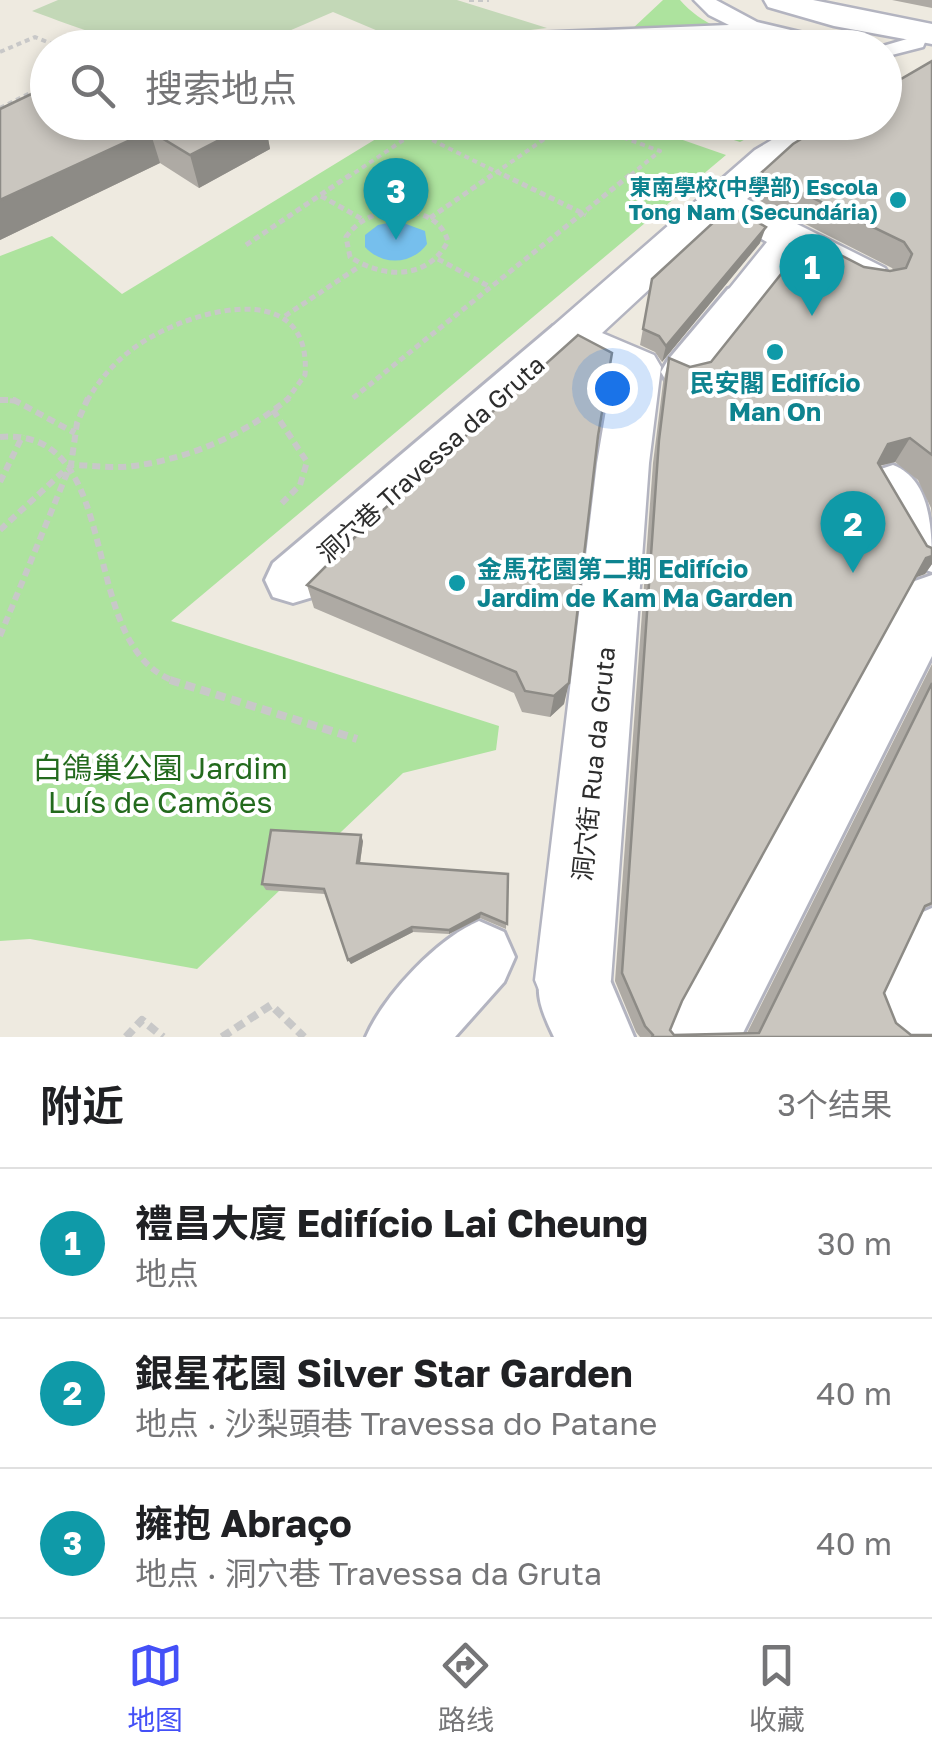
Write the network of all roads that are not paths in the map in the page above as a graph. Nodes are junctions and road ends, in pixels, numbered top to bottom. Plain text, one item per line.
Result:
1 (704, 0) edge
2 (779, 0) edge
3 (766, 30) edge
4 (883, 30) edge
5 (902, 36) edge
6 (928, 43) edge
7 (902, 60) edge
8 (799, 140) edge
9 (721, 201) junction
10 (792, 238) junction
11 (874, 281) edge
12 (743, 299) joint
13 (569, 336) junction
14 (661, 369) junction
15 (294, 580) dead end
16 (932, 599) edge
17 (932, 944) edge
18 (480, 957) dead end
19 (584, 1009) edge
20 (932, 1025) edge
21 (404, 1037) edge
22 (701, 1037) edge

1 - 3 lane
2 - 4 street
5 - 6 street
6 - 7 street
8 - 9 street, 洞穴巷 Travessa da Gruta
9 - 10 street
9 - 13 street, 洞穴巷 Travessa da Gruta
10 - 11 street
10 - 12 street
12 - 14 street
13 - 14 street, 洞穴巷 Travessa da Gruta
13 - 15 street, 洞穴巷 Travessa da Gruta
14 - 19 street, 洞穴街 Rua da Gruta
16 - 22 street
17 - 20 street
18 - 21 street

